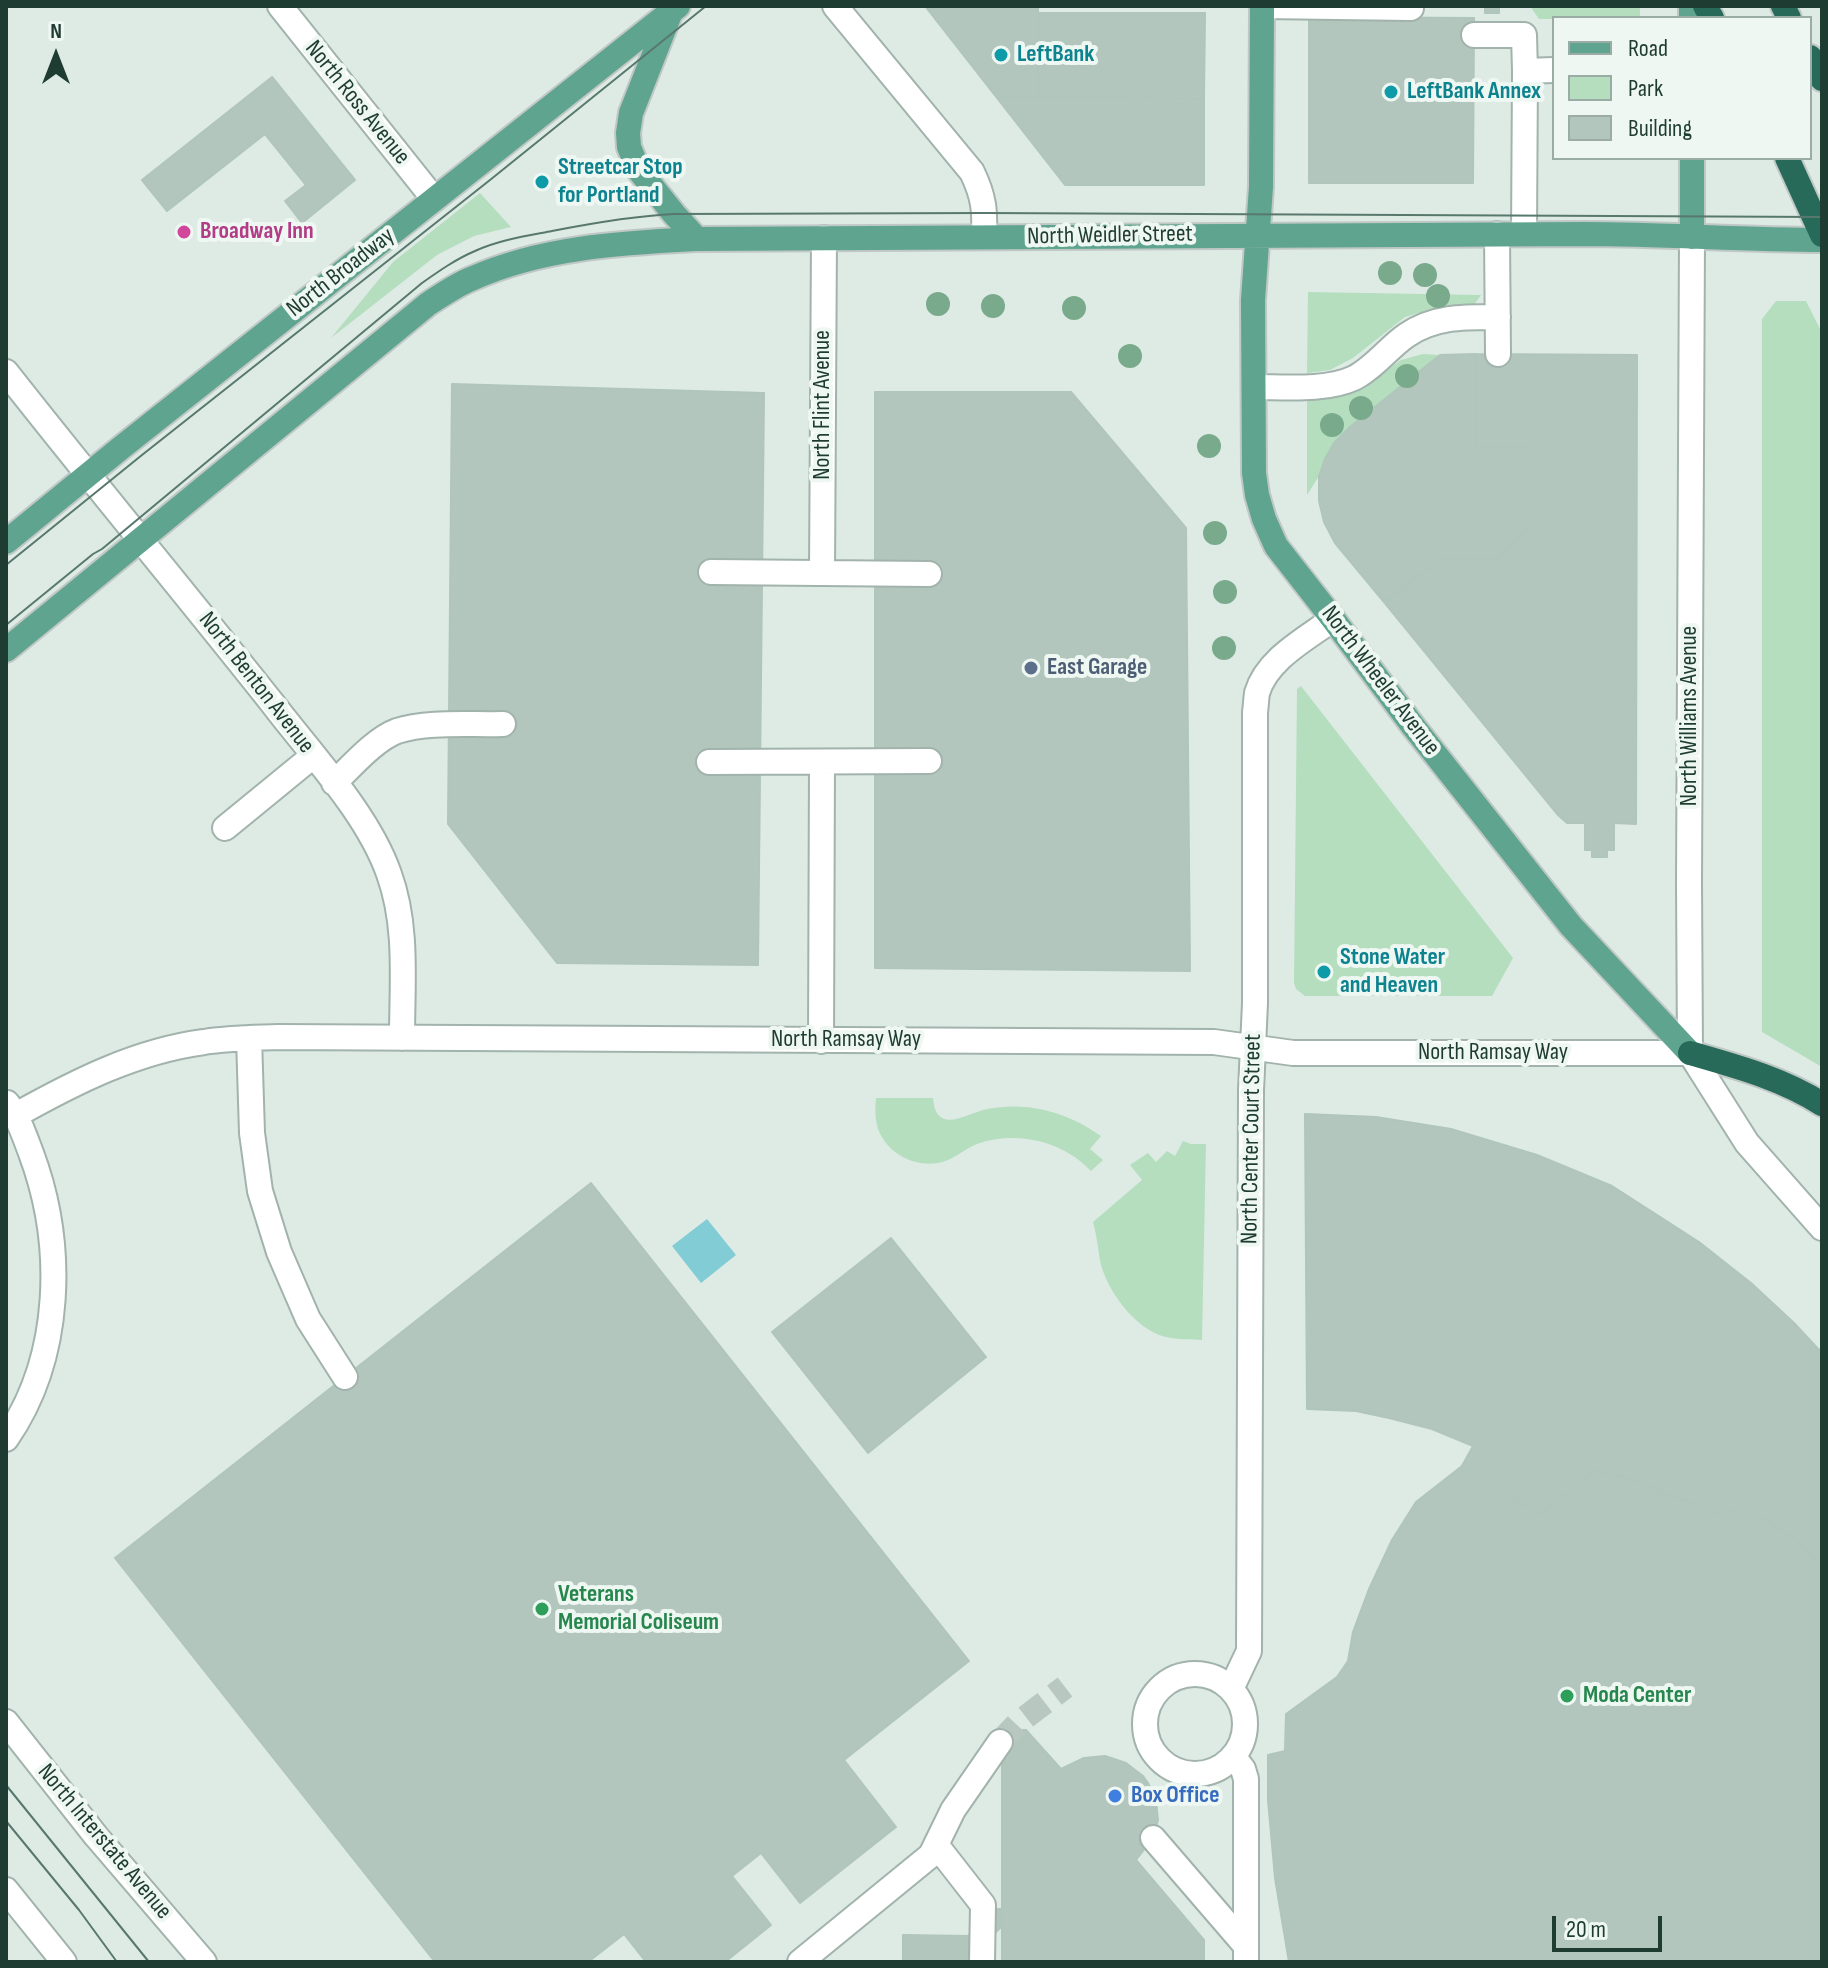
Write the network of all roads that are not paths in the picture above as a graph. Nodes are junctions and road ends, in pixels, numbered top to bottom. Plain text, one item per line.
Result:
1 (280, 6) edge
2 (835, 6) edge
3 (1262, 6) edge
4 (1411, 6) edge
5 (675, 9) edge
6 (1474, 35) dead end
7 (1812, 61) edge
8 (1552, 70) edge
9 (1525, 71) junction
10 (1822, 79) edge
11 (1692, 160) edge
12 (1788, 160) edge
13 (434, 199) junction
14 (1497, 234) junction
15 (1524, 234) junction
16 (1258, 235) junction
17 (984, 237) junction
18 (1692, 237) junction
19 (1822, 237) edge
20 (824, 238) junction
21 (697, 239) junction
22 (1498, 317) junction
23 (1498, 354) dead end
24 (6, 372) edge
25 (1255, 387) junction
26 (88, 475) junction
27 (141, 540) junction
28 (6, 542) edge
29 (711, 572) dead end
30 (822, 573) junction
31 (929, 574) dead end
32 (1333, 619) junction
33 (6, 650) edge
34 (503, 724) dead end
35 (313, 756) junction
36 (929, 761) dead end
37 (709, 762) dead end
38 (822, 762) junction
39 (334, 783) junction
40 (225, 828) dead end
41 (249, 1038) junction
42 (402, 1038) junction
43 (821, 1041) junction
44 (1253, 1047) junction
45 (1690, 1053) junction
46 (1822, 1104) edge
47 (11, 1108) edge
48 (1822, 1228) edge
49 (345, 1377) dead end
50 (6, 1439) edge
51 (1231, 1689) junction
52 (6, 1722) edge
53 (1000, 1742) tunnel mouth
54 (1233, 1756) junction
55 (1153, 1838) dead end
56 (937, 1846) junction
57 (6, 1890) edge
58 (1246, 1954) edge
59 (64, 1962) edge
60 (204, 1962) edge
61 (800, 1962) edge
62 (982, 1962) edge

1 - 13 street, North Ross Avenue
2 - 17 street
3 - 4 street
3 - 16 main road, North Wheeler Avenue
5 - 13 main road, North Broadway
5 - 21 main road
6 - 9 street
7 - 10 highway
8 - 9 street
9 - 15 street
11 - 18 main road, North Williams Avenue
12 - 19 highway
13 - 26 main road, North Broadway
14 - 15 main road, North Weidler Street
14 - 16 main road, North Weidler Street
14 - 22 street
15 - 18 main road, North Weidler Street
16 - 17 main road, North Weidler Street
16 - 25 main road, North Wheeler Avenue
17 - 20 main road, North Weidler Street
18 - 19 main road, North Weidler Street
18 - 45 street, North Williams Avenue
20 - 21 main road, North Weidler Street
20 - 30 street, North Flint Avenue
21 - 27 main road, North Weidler Street
22 - 23 street
22 - 25 street
24 - 26 street, North Benton Avenue
25 - 32 main road, North Wheeler Avenue
26 - 27 street, North Benton Avenue
26 - 28 main road, North Broadway
27 - 33 main road
27 - 35 street, North Benton Avenue
29 - 30 street
30 - 31 street
32 - 44 street, North Center Court Street
32 - 45 main road, North Wheeler Avenue
34 - 39 street
35 - 39 street, North Benton Avenue
35 - 40 street
36 - 38 street
37 - 38 street
38 - 43 street
39 - 42 street, North Benton Avenue
41 - 42 street, North Ramsay Way
41 - 47 street, North Ramsay Way
41 - 49 street
42 - 43 street, North Ramsay Way
43 - 44 street, North Ramsay Way
44 - 45 street, North Ramsay Way
44 - 51 street, North Center Court Street
45 - 46 highway
45 - 48 street
47 - 50 street
51 - 54 street
51 - 54 street
52 - 60 street, North Interstate Avenue
53 - 56 street
54 - 58 street
55 - 58 street
56 - 61 street
56 - 62 street
57 - 59 street

